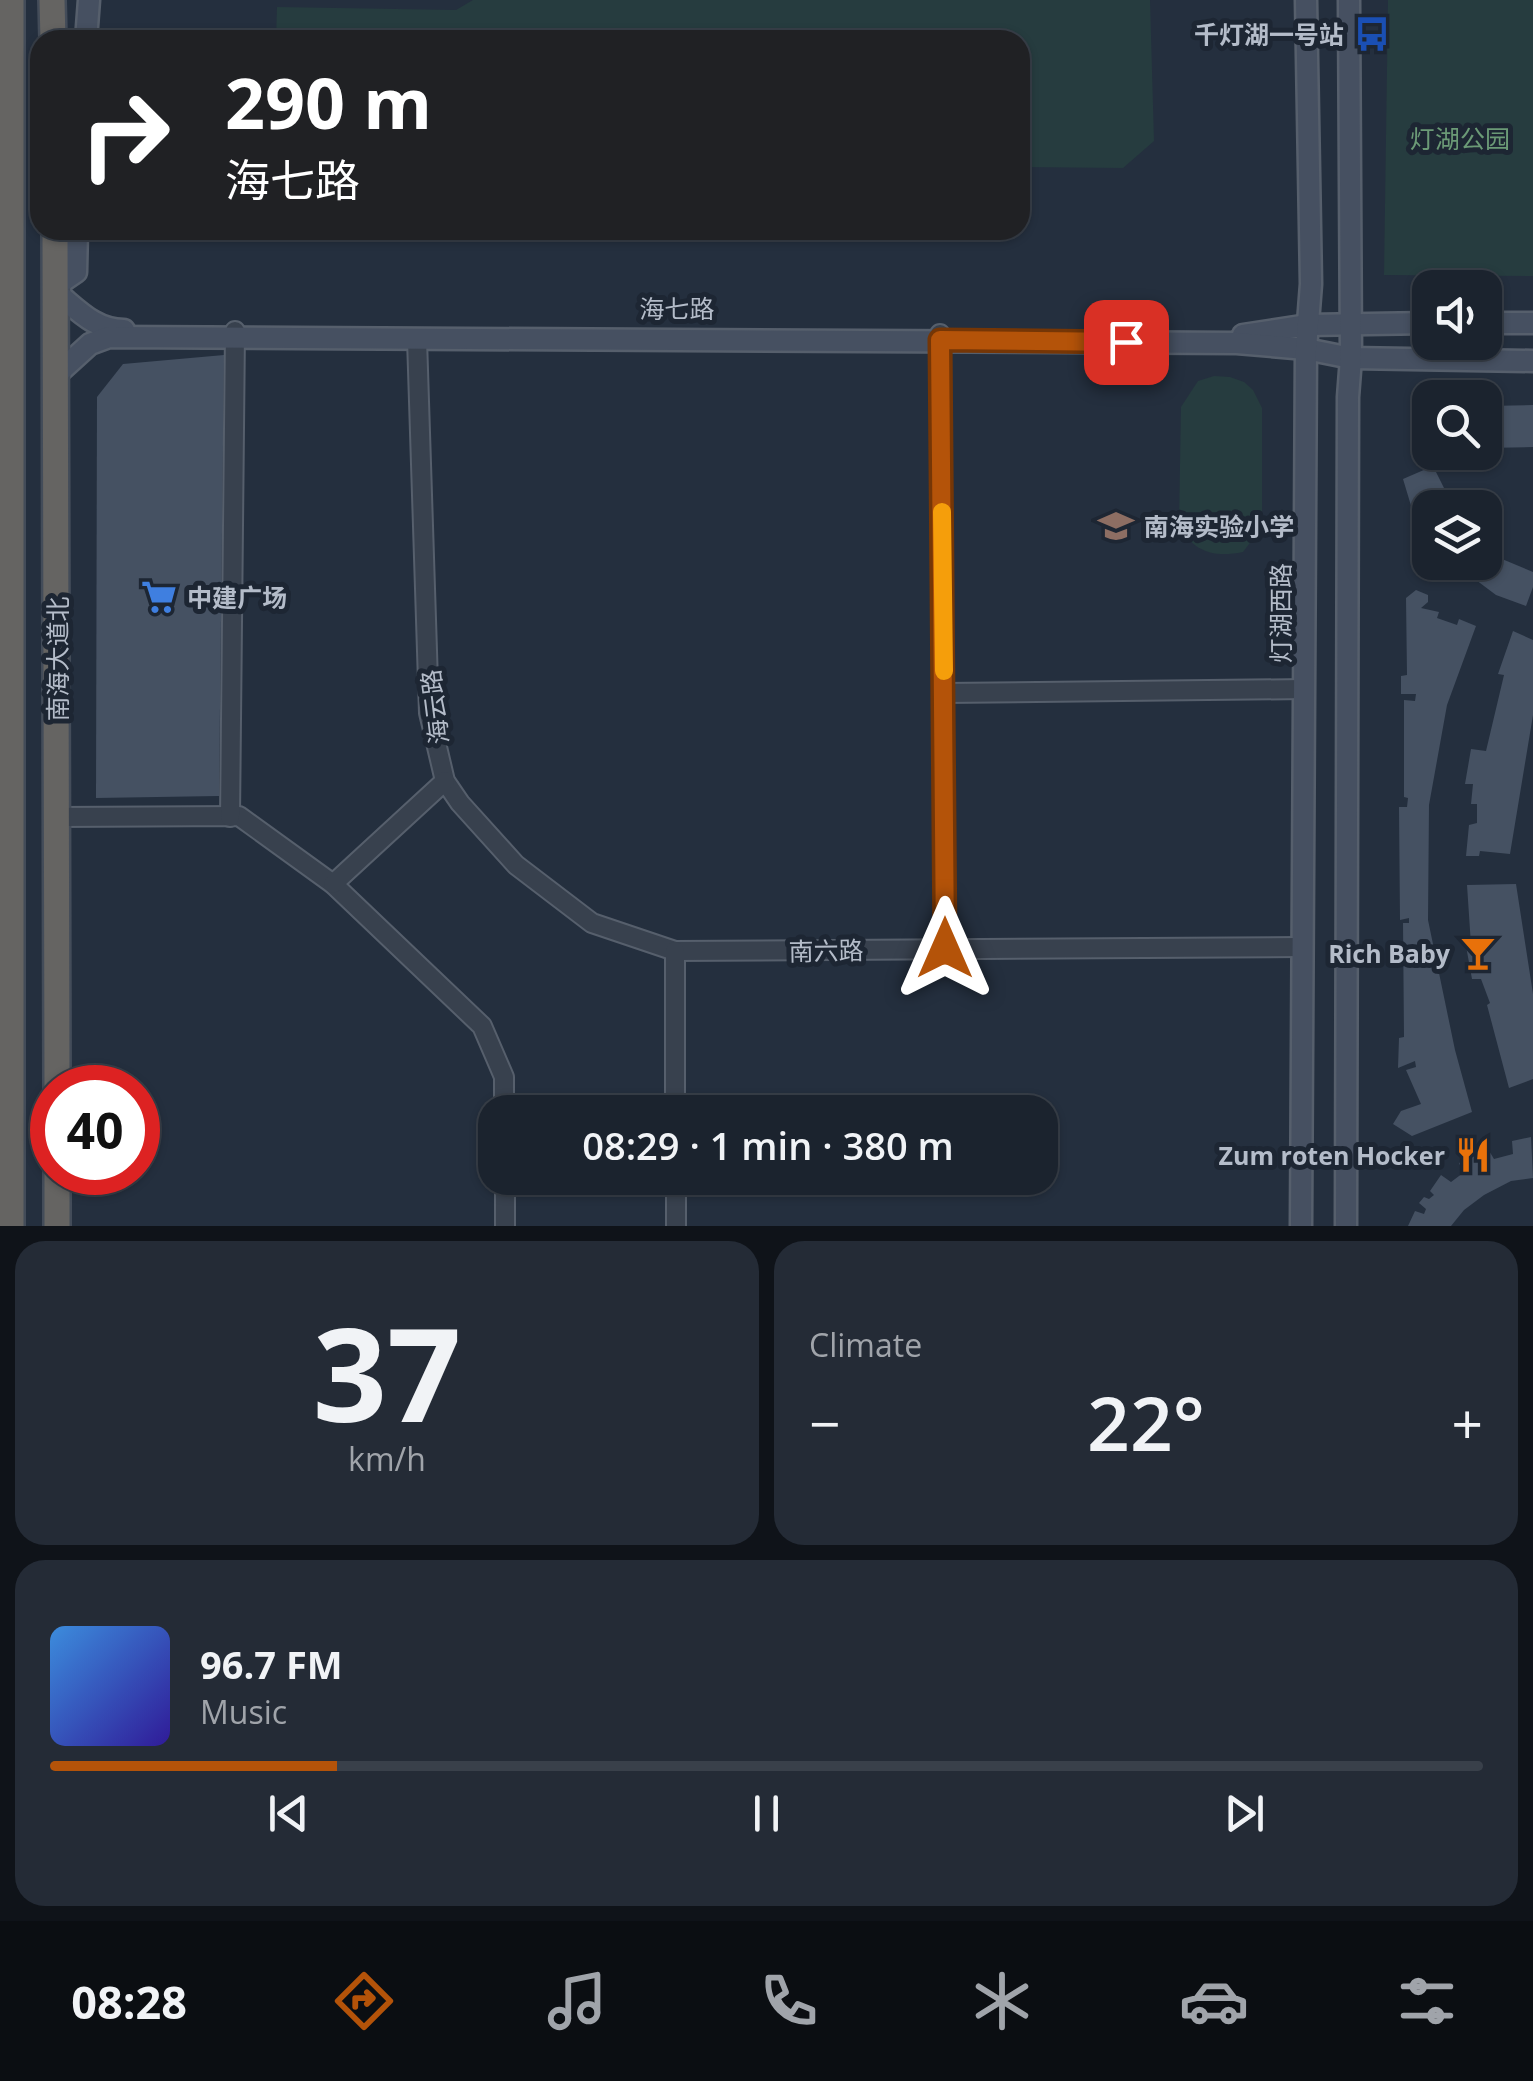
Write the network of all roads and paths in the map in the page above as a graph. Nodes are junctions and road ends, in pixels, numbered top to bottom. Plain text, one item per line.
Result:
1 (9, 0) edge
2 (52, 0) edge
3 (89, 0) edge
4 (1306, 0) edge
5 (1349, 0) edge
6 (53, 30) edge
7 (87, 30) edge
8 (55, 240) edge
9 (77, 240) edge
10 (57, 289) junction
11 (1412, 323) edge
12 (1502, 323) edge
13 (1350, 324) junction
14 (1533, 324) edge
15 (1308, 325) junction
16 (6, 331) edge
17 (234, 334) junction
18 (940, 337) junction
19 (417, 339) junction
20 (1306, 349) junction
21 (1351, 358) junction
22 (1533, 361) edge
23 (57, 374) junction
24 (1305, 688) junction
25 (944, 694) junction
26 (446, 781) junction
27 (230, 816) junction
28 (57, 817) junction
29 (333, 884) junction
30 (1300, 947) junction
31 (945, 948) junction
32 (674, 951) junction
33 (57, 1065) edge
34 (504, 1095) edge
35 (676, 1095) edge
36 (56, 1195) edge
37 (504, 1195) edge
38 (676, 1195) edge
39 (11, 1226) edge
40 (56, 1226) edge
41 (505, 1226) edge
42 (676, 1226) edge
43 (1301, 1226) edge
44 (1346, 1226) edge

1 - 16 highway, 南海大道北
2 - 6 highway
3 - 7 main road
4 - 15 main road, 灯湖西路
5 - 13 main road
8 - 10 highway, 南海大道北
9 - 10 main road
10 - 17 main road, 海七路
10 - 23 highway, 南海大道北
11 - 13 main road, 海七路
12 - 14 main road
13 - 15 main road, 海七路
13 - 21 main road
15 - 18 main road, 海七路
15 - 20 main road, 灯湖西路
16 - 39 highway, 南海大道北
17 - 18 main road, 海七路
17 - 19 main road, 海七路
17 - 23 main road, 海七路
17 - 27 street
18 - 19 main road, 海七路
18 - 20 main road, 海七路
18 - 25 street
19 - 26 street, 海云路
20 - 21 main road, 海七路
20 - 24 main road, 灯湖西路
21 - 22 main road, 海七路
21 - 44 main road
23 - 28 highway, 南海大道北
24 - 25 street
24 - 30 main road, 灯湖西路
25 - 31 street
26 - 29 street
26 - 32 street, 海云路
27 - 28 street
27 - 29 street
28 - 33 highway, 南海大道北
29 - 34 street
30 - 31 street, 南六路
30 - 43 main road, 灯湖西路
31 - 32 street, 南六路
32 - 35 street
36 - 40 highway
37 - 41 street
38 - 42 street

